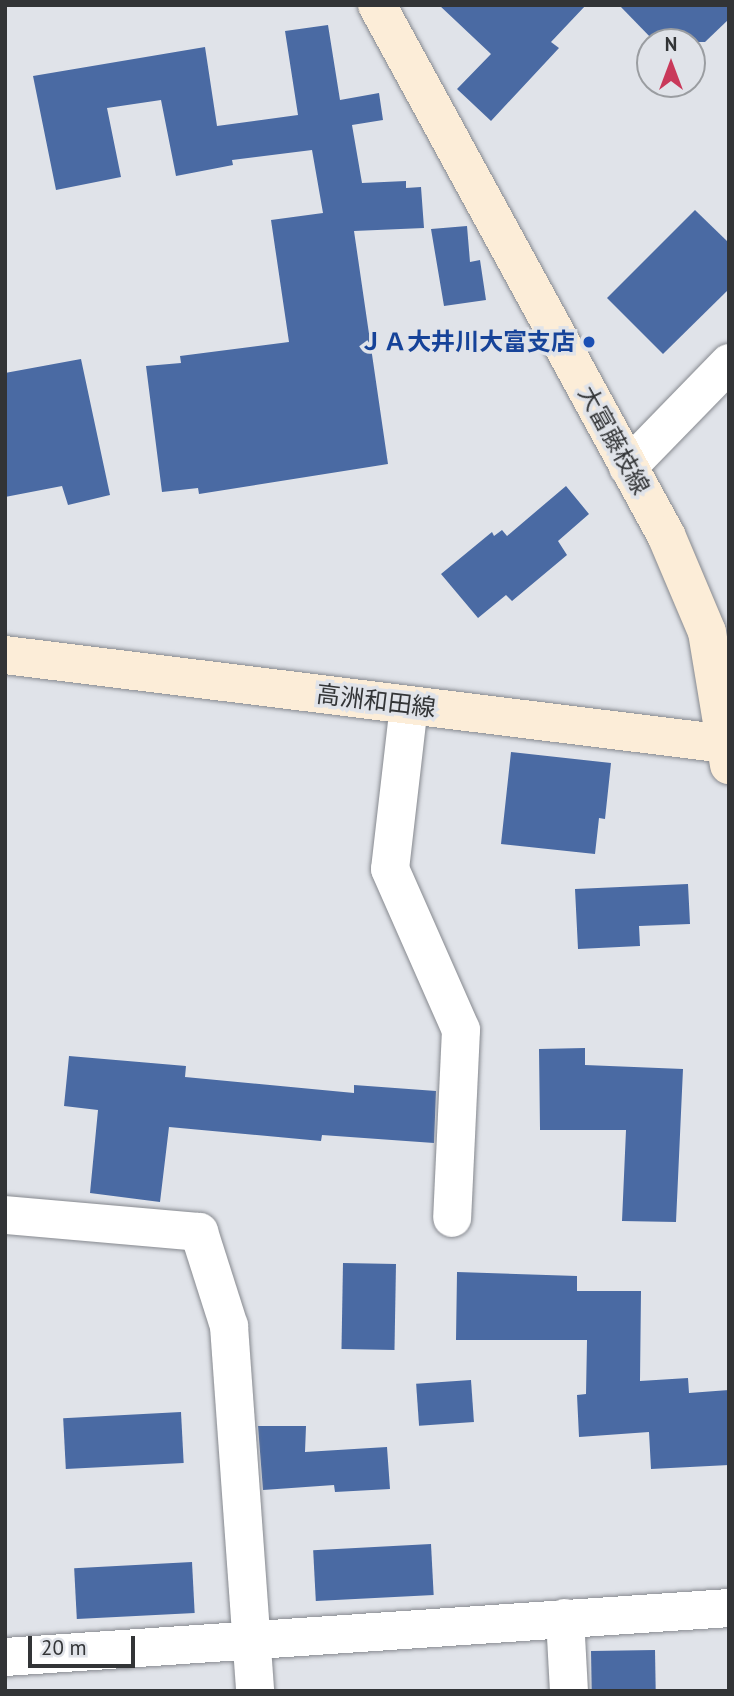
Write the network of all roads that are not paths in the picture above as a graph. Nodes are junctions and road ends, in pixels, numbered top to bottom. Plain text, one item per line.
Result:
1 (377, 5) edge
2 (729, 363) edge
3 (628, 467) junction
4 (5, 654) edge
5 (409, 705) junction
6 (728, 751) edge
7 (5, 1215) edge
8 (452, 1218) dead end
9 (729, 1608) edge
10 (565, 1618) junction
11 (251, 1639) junction
12 (5, 1657) edge
13 (255, 1691) edge
14 (569, 1691) edge

1 - 3 main road, 大富藤枝線
2 - 3 street
3 - 6 main road, 大富藤枝線
4 - 5 main road, 高洲和田線
5 - 6 main road, 高洲和田線
5 - 8 street
7 - 11 street
9 - 10 street
10 - 11 street
10 - 14 street
11 - 12 street
11 - 13 street

